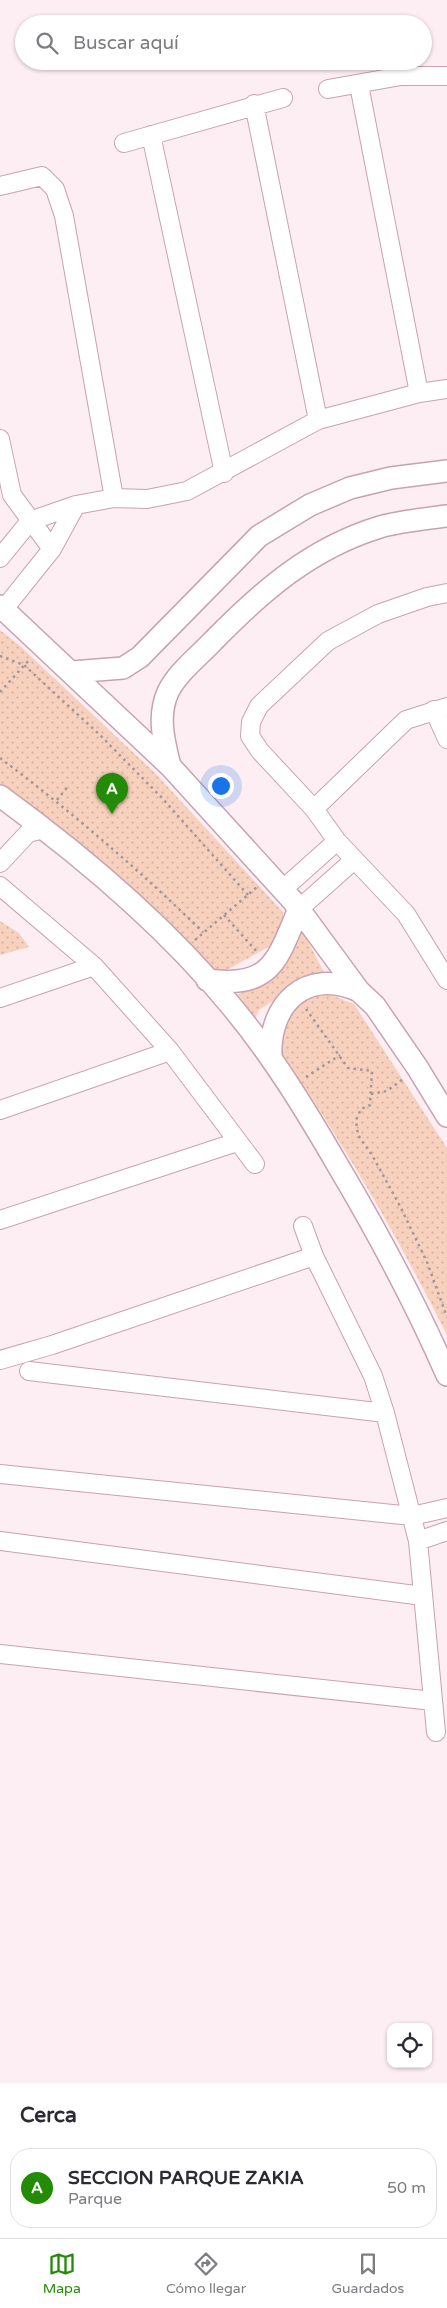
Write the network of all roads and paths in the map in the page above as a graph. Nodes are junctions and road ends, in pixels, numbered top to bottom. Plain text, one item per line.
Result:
1 (447, 76) edge
2 (359, 84) junction
3 (328, 89) dead end
4 (283, 98) dead end
5 (254, 104) junction
6 (151, 135) junction
7 (124, 143) dead end
8 (0, 186) edge
9 (447, 389) edge
10 (419, 393) junction
11 (318, 420) junction
12 (0, 439) edge
13 (447, 471) edge
14 (224, 473) junction
15 (114, 498) junction
16 (76, 506) junction
17 (447, 516) edge
18 (30, 521) junction
19 (52, 549) junction
20 (0, 558) edge
21 (447, 593) edge
22 (2, 608) edge
23 (44, 646) junction
24 (0, 656) edge
25 (24, 665) junction
26 (72, 672) junction
27 (0, 692) edge
28 (440, 708) edge
29 (447, 739) edge
30 (0, 758) edge
31 (170, 766) junction
32 (69, 786) dead end
33 (0, 796) edge
34 (57, 800) junction
35 (314, 809) junction
36 (43, 829) junction
37 (337, 841) junction
38 (354, 860) junction
39 (0, 863) edge
40 (276, 883) junction
41 (0, 886) edge
42 (248, 894) junction
43 (299, 909) junction
44 (224, 915) junction
45 (203, 932) junction
46 (182, 952) junction
47 (94, 966) junction
48 (270, 967) junction
49 (207, 980) junction
50 (447, 980) edge
51 (360, 991) junction
52 (294, 994) junction
53 (0, 998) edge
54 (170, 1051) junction
55 (340, 1055) junction
56 (272, 1058) junction
57 (417, 1068) junction
58 (290, 1087) junction
59 (371, 1094) junction
60 (0, 1110) edge
61 (447, 1116) edge
62 (237, 1142) junction
63 (255, 1164) dead end
64 (0, 1220) edge
65 (303, 1226) dead end
66 (314, 1256) junction
67 (447, 1317) edge
68 (52, 1345) junction
69 (0, 1360) edge
70 (29, 1370) dead end
71 (51, 1373) junction
72 (447, 1375) edge
73 (386, 1413) junction
74 (0, 1474) edge
75 (447, 1508) edge
76 (412, 1516) junction
77 (447, 1531) edge
78 (0, 1541) edge
79 (418, 1541) junction
80 (423, 1596) junction
81 (0, 1654) edge
82 (433, 1701) junction
83 (436, 1732) dead end

1 - 2 street
2 - 3 street
2 - 10 street
4 - 5 street
5 - 6 street
5 - 11 street
6 - 7 street
6 - 14 street
8 - 15 street
9 - 10 street
10 - 11 street
11 - 14 street
12 - 18 street
13 - 26 street
14 - 15 street
15 - 16 street
16 - 18 street
16 - 19 street
17 - 31 street
18 - 19 street
18 - 20 street
19 - 22 street
21 - 35 street
22 - 23 street
23 - 25 path
23 - 26 street
24 - 25 path
25 - 27 path
25 - 42 path
26 - 31 street
28 - 29 street
28 - 35 street
30 - 34 path
31 - 40 street
32 - 34 path
33 - 36 street
34 - 45 path
35 - 37 street
36 - 39 street
36 - 46 street
37 - 38 street
37 - 40 street
38 - 43 street
38 - 50 street
40 - 42 path
40 - 43 street
41 - 47 street
42 - 44 path
43 - 48 street
43 - 51 street
44 - 45 path
44 - 48 path
45 - 46 path
46 - 49 street
47 - 53 street
47 - 54 street
48 - 49 street
49 - 56 street
51 - 52 street
51 - 57 street
52 - 55 path
52 - 56 street
54 - 60 street
54 - 62 street
55 - 58 path
55 - 59 path
56 - 58 street
57 - 59 path
57 - 61 street
58 - 72 street
59 - 67 path
62 - 63 street
62 - 64 street
65 - 66 street
66 - 68 street
66 - 73 street
68 - 69 street
68 - 71 street
70 - 71 street
71 - 73 street
73 - 76 street
74 - 76 street
75 - 76 street
76 - 79 street
77 - 79 street
78 - 80 street
79 - 80 street
80 - 82 street
81 - 82 street
82 - 83 street

